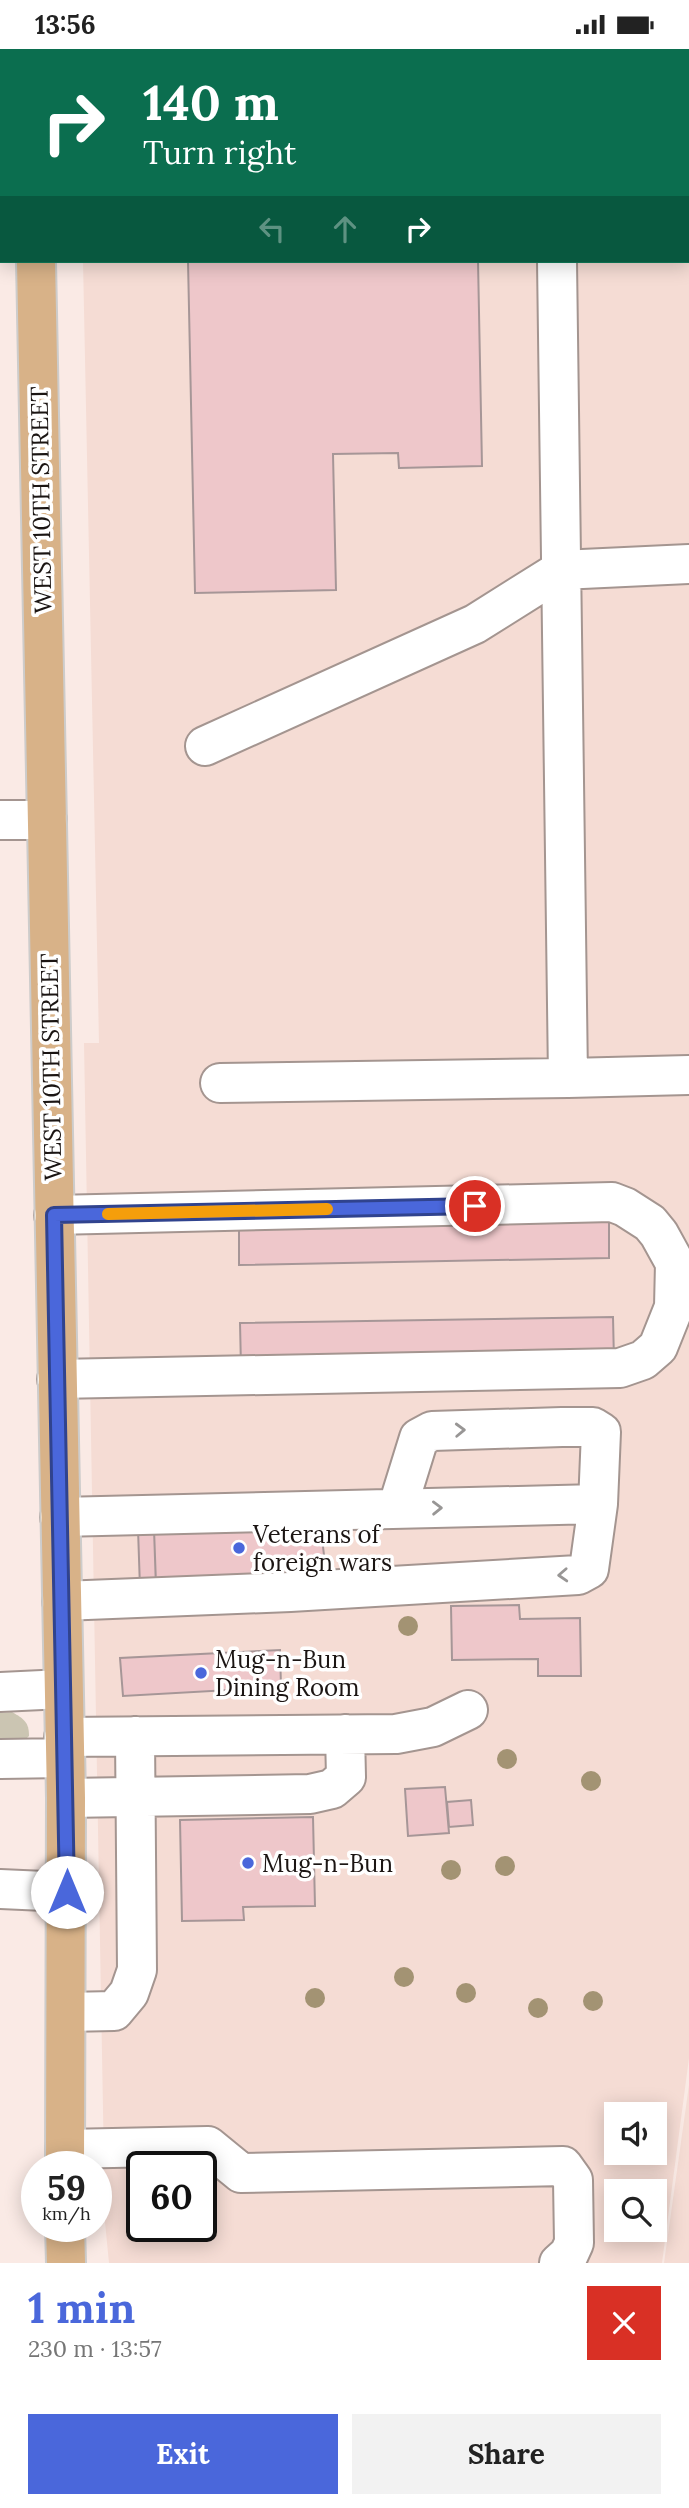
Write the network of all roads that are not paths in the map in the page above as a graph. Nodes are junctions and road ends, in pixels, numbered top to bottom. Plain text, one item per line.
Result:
1 (36, 263) edge
2 (557, 263) edge
3 (689, 564) edge
4 (561, 570) junction
5 (205, 746) dead end
6 (0, 820) edge
7 (47, 820) junction
8 (689, 1075) edge
9 (568, 1078) junction
10 (220, 1083) dead end
11 (54, 1215) junction
12 (57, 1379) junction
13 (598, 1504) junction
14 (397, 1509) junction
15 (60, 1517) junction
16 (62, 1601) junction
17 (63, 1689) junction
18 (0, 1692) edge
19 (468, 1710) dead end
20 (345, 1734) junction
21 (135, 1736) junction
22 (65, 1747) junction
23 (0, 1759) edge
24 (136, 1797) junction
25 (66, 1798) junction
26 (0, 1889) edge
27 (67, 1892) junction
28 (66, 2012) junction
29 (65, 2151) edge
30 (112, 2154) edge
31 (65, 2242) edge
32 (66, 2263) edge
33 (559, 2263) edge

1 - 7 main road, WEST 10TH STREET
2 - 4 street
3 - 4 street
4 - 5 street
4 - 9 street
6 - 7 street
7 - 11 main road, WEST 10TH STREET
8 - 9 street
9 - 10 street
11 - 12 main road, WEST 10TH STREET
11 - 12 street
12 - 15 main road, WEST 10TH STREET
14 -> 13 street
14 -> 13 street
13 -> 16 street
14 - 15 street
15 - 16 main road, WEST 10TH STREET
16 - 17 main road, WEST 10TH STREET
17 - 18 street
17 - 22 main road, WEST 10TH STREET
19 - 20 street
20 - 21 street
20 - 24 street
21 - 22 street
21 - 24 street
22 - 23 street
22 - 25 main road, WEST 10TH STREET
24 - 25 street
24 - 28 street
25 - 27 main road, WEST 10TH STREET
26 - 27 street
27 - 28 main road, WEST 10TH STREET
28 - 29 main road, WEST 10TH STREET
30 - 33 street
31 - 32 main road

